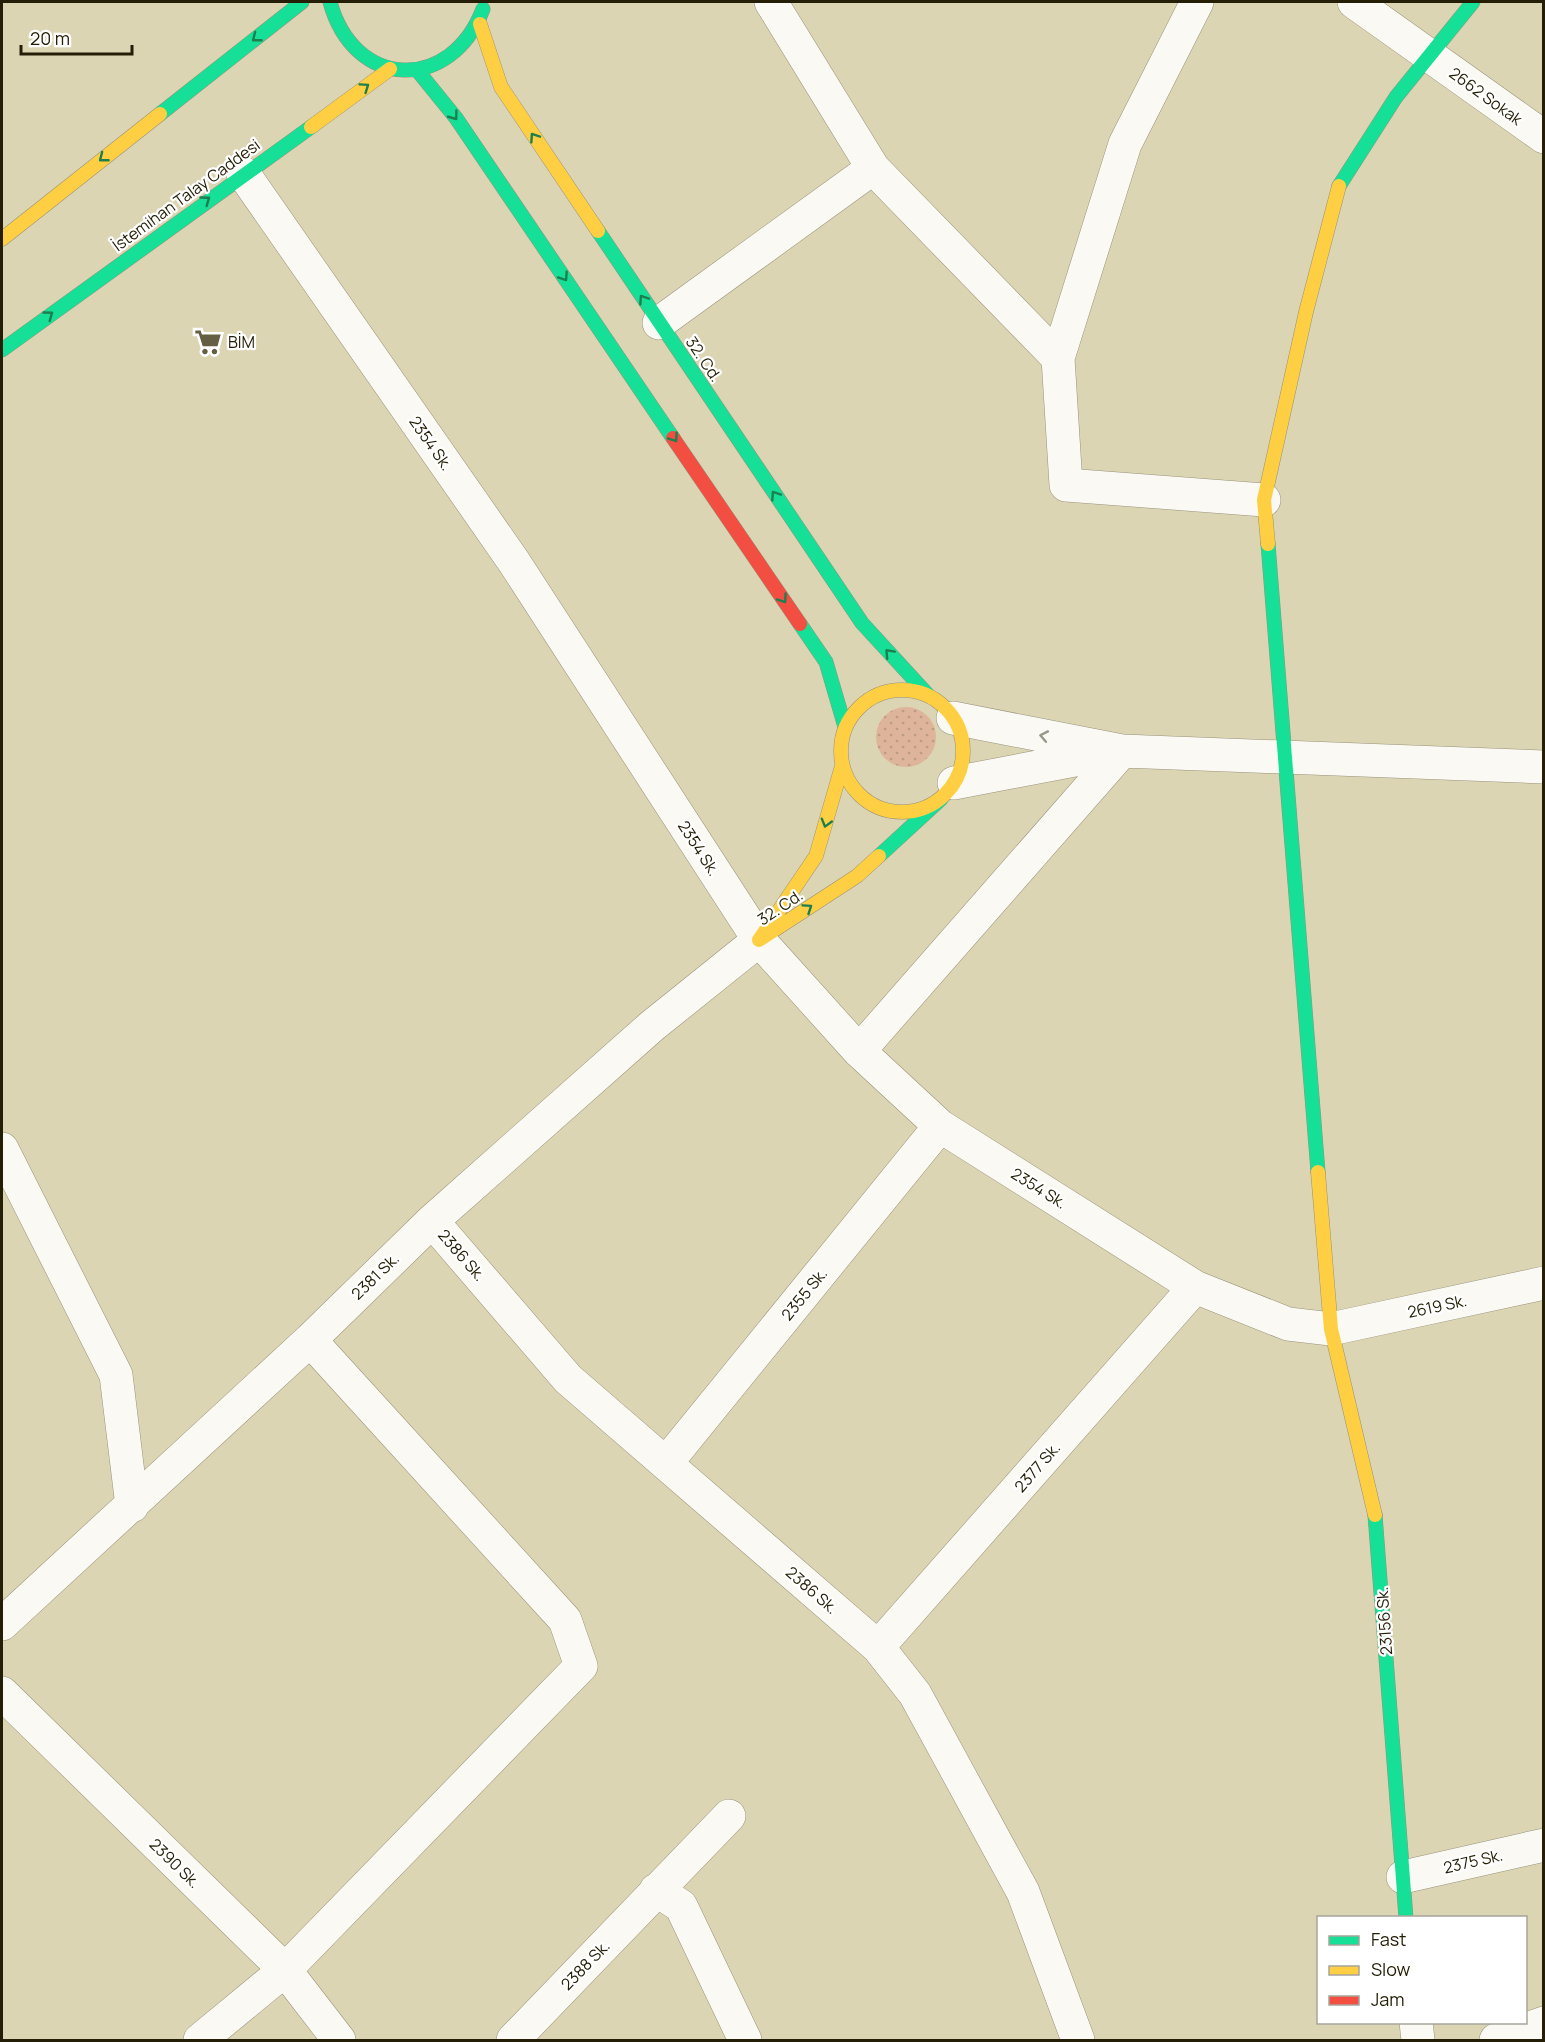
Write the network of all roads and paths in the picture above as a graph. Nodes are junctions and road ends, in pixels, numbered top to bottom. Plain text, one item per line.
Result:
1 (302, 2) edge
2 (330, 2) edge
3 (485, 2) edge
4 (771, 2) edge
5 (1197, 2) edge
6 (1354, 2) edge
7 (1473, 2) edge
8 (480, 24) junction
9 (1429, 54) junction
10 (390, 69) junction
11 (417, 70) junction
12 (1544, 137) edge
13 (873, 168) junction
14 (243, 173) junction
15 (2, 239) edge
16 (659, 323) junction
17 (2, 350) edge
18 (1058, 358) junction
19 (1264, 500) junction
20 (928, 696) junction
21 (953, 718) junction
22 (845, 727) junction
23 (1122, 751) junction
24 (1287, 757) junction
25 (842, 766) junction
26 (1544, 767) edge
27 (948, 791) junction
28 (759, 940) junction
29 (859, 1051) junction
30 (940, 1126) junction
31 (2, 1149) edge
32 (432, 1221) junction
33 (1544, 1283) edge
34 (1195, 1287) junction
35 (1331, 1329) junction
36 (310, 1340) junction
37 (667, 1462) junction
38 (132, 1506) junction
39 (2, 1624) edge
40 (878, 1647) junction
41 (2, 1694) edge
42 (729, 1816) dead end
43 (1544, 1845) edge
44 (1403, 1877) junction
45 (656, 1890) junction
46 (1406, 1916) edge
47 (285, 1970) junction
48 (1416, 2024) edge
49 (1544, 2024) edge
50 (200, 2040) edge
51 (339, 2040) edge
52 (513, 2040) edge
53 (745, 2040) edge
54 (1078, 2040) edge
55 (1418, 2040) edge
56 (1496, 2040) edge

1 -> 15 street
2 - 10 street
3 - 8 street
4 - 13 street
5 - 18 street
6 - 9 street, 2662 Sokak
7 - 9 street, 23156 Sk.
8 - 11 street
16 -> 8 street, 32. Cd.
9 - 12 street, 2662 Sokak
9 - 19 street, 23156 Sk.
10 - 11 street
14 -> 10 street, İstemihan Talay Caddesi
11 -> 22 street
13 - 16 street
13 - 18 street
17 -> 14 street, İstemihan Talay Caddesi
14 - 28 street, 2354 Sk.
20 -> 16 street, 32. Cd.
18 - 19 street
19 - 24 street, 23156 Sk.
20 - 21 street
20 - 22 street
23 -> 21 street
21 - 27 street
22 - 25 street
23 - 24 street
23 - 27 street
23 - 29 street
24 - 26 street
24 - 35 street, 23156 Sk.
25 - 27 street
25 -> 28 street, 32. Cd.
28 -> 27 street, 32. Cd.
28 - 29 street, 2354 Sk.
28 - 32 street, 2381 Sk.
29 - 30 street, 2354 Sk.
30 - 34 street, 2354 Sk.
30 - 37 street, 2355 Sk.
31 - 38 street
32 - 36 street, 2381 Sk.
32 - 37 street, 2386 Sk.
33 - 35 street, 2619 Sk.
34 - 35 street, 2354 Sk.
34 - 40 street, 2377 Sk.
35 - 44 street, 23156 Sk.
36 - 38 street, 2381 Sk.
36 - 47 street
37 - 40 street, 2386 Sk.
38 - 39 street, 2381 Sk.
40 - 54 street, 2386 Sk.
41 - 47 street, 2390 Sk.
42 - 45 street, 2388 Sk.
43 - 44 street, 2375 Sk.
44 - 46 street, 23156 Sk.
45 - 52 street, 2388 Sk.
45 - 53 street
47 - 50 street
47 - 51 street, 2390 Sk.
48 - 55 street
49 - 56 street

